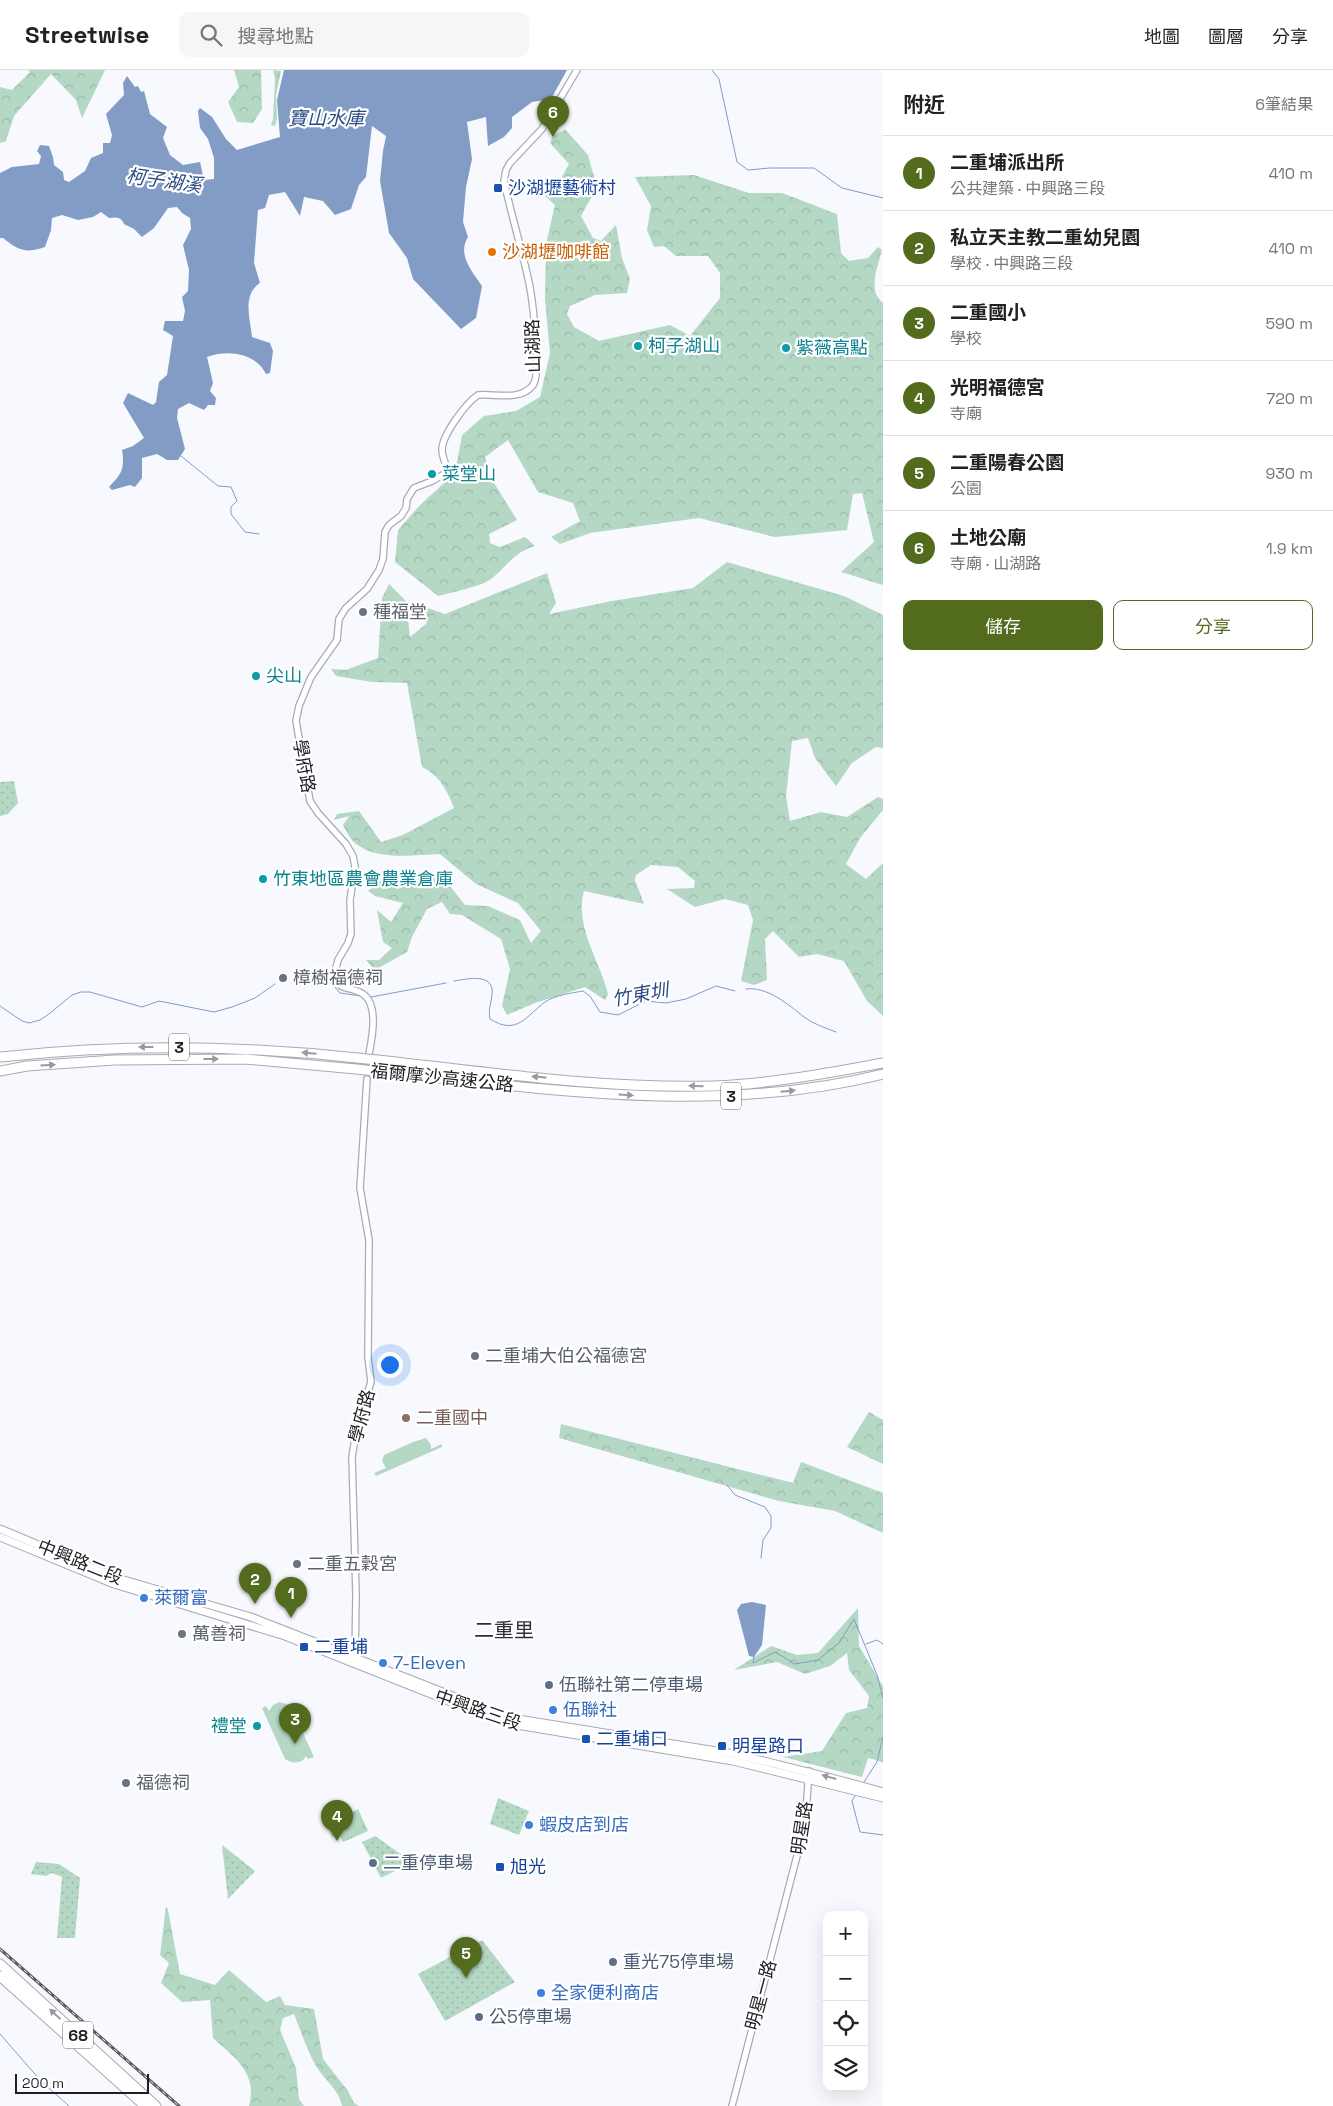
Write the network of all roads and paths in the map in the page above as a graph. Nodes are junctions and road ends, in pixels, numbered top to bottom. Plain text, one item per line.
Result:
1 (577, 70) edge
2 (325, 656) joint
3 (369, 1054) dead end
4 (0, 1057) edge
5 (883, 1063) edge
6 (0, 1071) edge
7 (883, 1074) edge
8 (367, 1079) dead end
9 (0, 1529) edge
10 (0, 1537) edge
11 (160, 1595) junction
12 (355, 1660) junction
13 (809, 1771) junction
14 (808, 1780) junction
15 (883, 1792) edge
16 (883, 1798) edge
17 (790, 1884) joint
18 (0, 1964) edge
19 (0, 1976) edge
20 (144, 2106) edge
21 (156, 2106) edge
22 (732, 2106) edge

1 - 2 street, 山湖路
2 - 3 street, 學府路
5 -> 4 highway, 福爾摩沙高速公路 / 3, bridge
6 -> 7 highway, 福爾摩沙高速公路 / 3, bridge
8 - 12 street, 學府路
9 - 11 main road, 中興路二段
10 - 11 main road, 中興路二段
11 - 12 main road, 中興路三段
12 - 13 main road, 中興路三段
12 - 14 main road, 中興路三段
13 - 14 street, 明星路
15 -> 13 main road, 中興路三段
14 - 16 main road, 中興路三段
14 - 17 street, 明星路
17 - 22 street, 明星一路
21 -> 18 highway, 68
19 - 20 highway, 68

